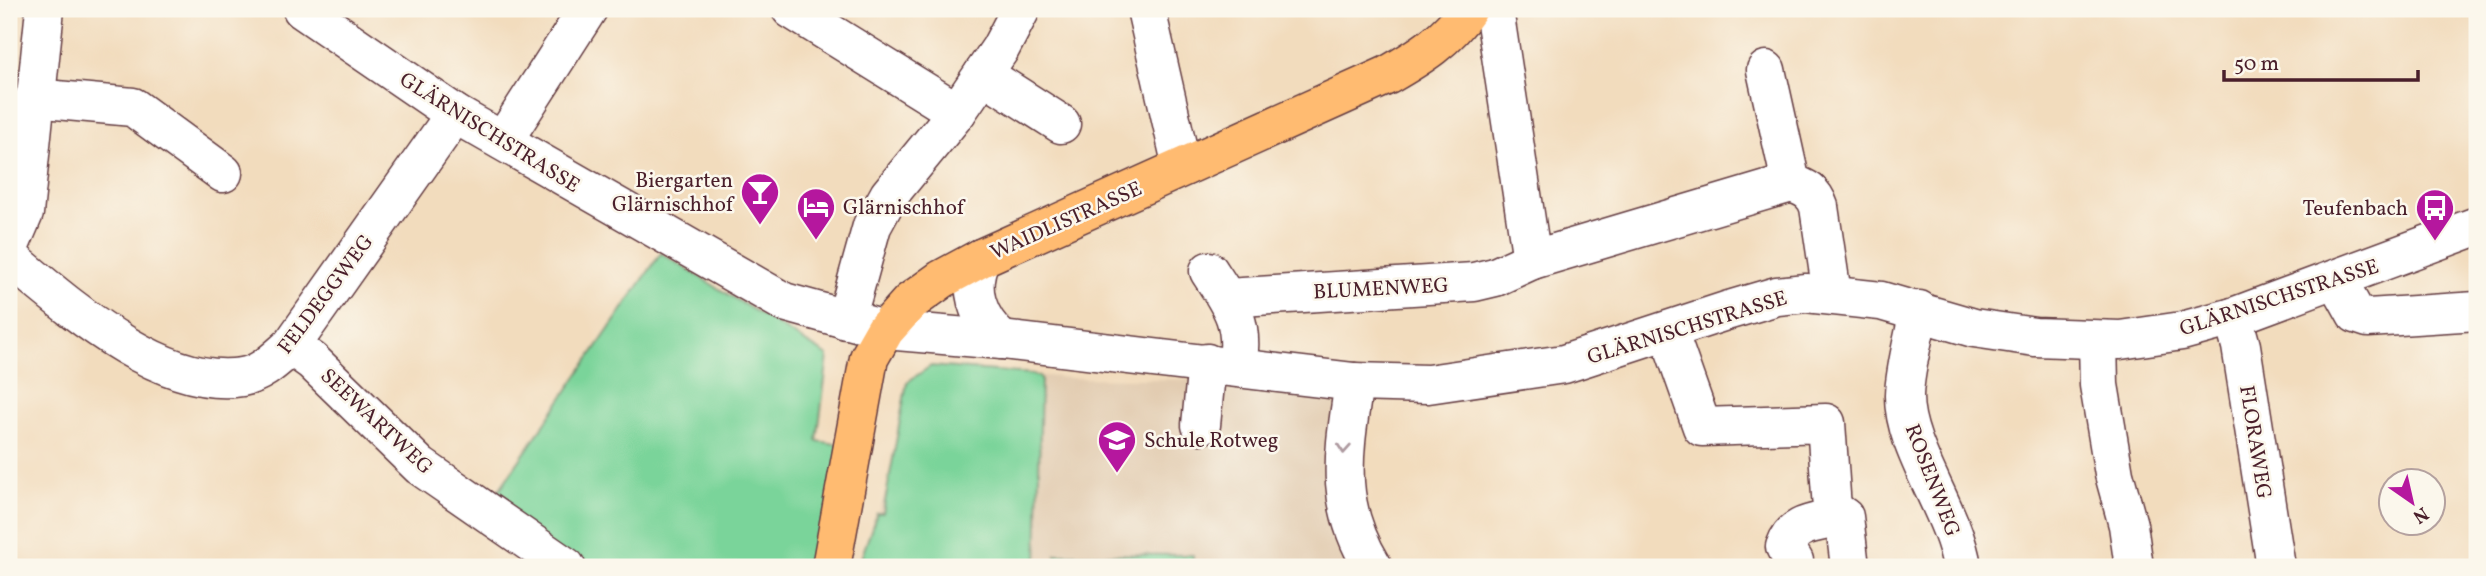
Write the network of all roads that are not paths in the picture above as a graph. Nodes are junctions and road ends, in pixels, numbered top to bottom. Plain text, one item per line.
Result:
1 (45, 9) edge
2 (302, 9) edge
3 (588, 9) edge
4 (791, 9) edge
5 (1021, 9) edge
6 (1146, 9) edge
7 (1468, 9) edge
8 (1490, 9) edge
9 (1766, 70) dead end
10 (983, 74) junction
11 (34, 98) junction
12 (957, 112) junction
13 (455, 114) junction
14 (1061, 124) dead end
15 (503, 141) junction
16 (1185, 166) junction
17 (223, 173) dead end
18 (1791, 183) junction
19 (2477, 226) edge
20 (9, 248) edge
21 (9, 257) edge
22 (981, 258) junction
23 (1532, 260) junction
24 (2337, 280) junction
25 (1832, 294) junction
26 (1919, 310) junction
27 (2477, 311) edge
28 (2233, 317) junction
29 (846, 320) junction
30 (885, 330) junction
31 (1668, 331) junction
32 (1002, 340) junction
33 (2098, 341) junction
34 (291, 346) junction
35 (1222, 365) junction
36 (1354, 382) junction
37 (1201, 425) dead end
38 (1832, 509) junction
39 (1794, 561) dead end
40 (566, 567) edge
41 (831, 567) edge
42 (1373, 567) edge
43 (1850, 567) edge
44 (1962, 567) edge
45 (2134, 567) edge
46 (2276, 567) edge

1 - 11 street
2 - 13 street, GLÄRNISCHSTRASSE
3 - 15 street
4 - 12 street
5 - 10 street
6 - 16 street
7 - 16 main road, WAIDLISTRASSE
8 - 23 street
9 - 18 street
10 - 12 street
10 - 14 street
11 - 17 street
11 - 20 street
12 - 29 street
13 - 15 street, GLÄRNISCHSTRASSE
13 - 34 street, FELDEGGWEG
15 - 29 street, GLÄRNISCHSTRASSE
16 - 22 main road, WAIDLISTRASSE
18 - 23 street, BLUMENWEG
18 - 25 street
19 - 24 street, GLÄRNISCHSTRASSE
21 - 34 street, FELDEGGWEG
22 - 30 main road, WAIDLISTRASSE
22 - 32 street
23 - 35 street, BLUMENWEG
24 - 27 street
24 - 28 street, GLÄRNISCHSTRASSE
25 - 26 street, GLÄRNISCHSTRASSE
25 - 31 street, GLÄRNISCHSTRASSE
26 - 33 street, GLÄRNISCHSTRASSE
26 - 44 street, ROSENWEG
28 - 33 street, GLÄRNISCHSTRASSE
28 - 46 street, FLORAWEG
29 - 30 street, GLÄRNISCHSTRASSE
30 - 32 street, GLÄRNISCHSTRASSE
30 - 41 main road, WAIDLISTRASSE
31 - 36 street, GLÄRNISCHSTRASSE
31 - 38 street
32 - 35 street, GLÄRNISCHSTRASSE
33 - 45 street
34 - 40 street, SEEWARTWEG
35 - 36 street, GLÄRNISCHSTRASSE
35 - 37 street
36 -> 42 street
38 - 39 street
38 - 43 street

